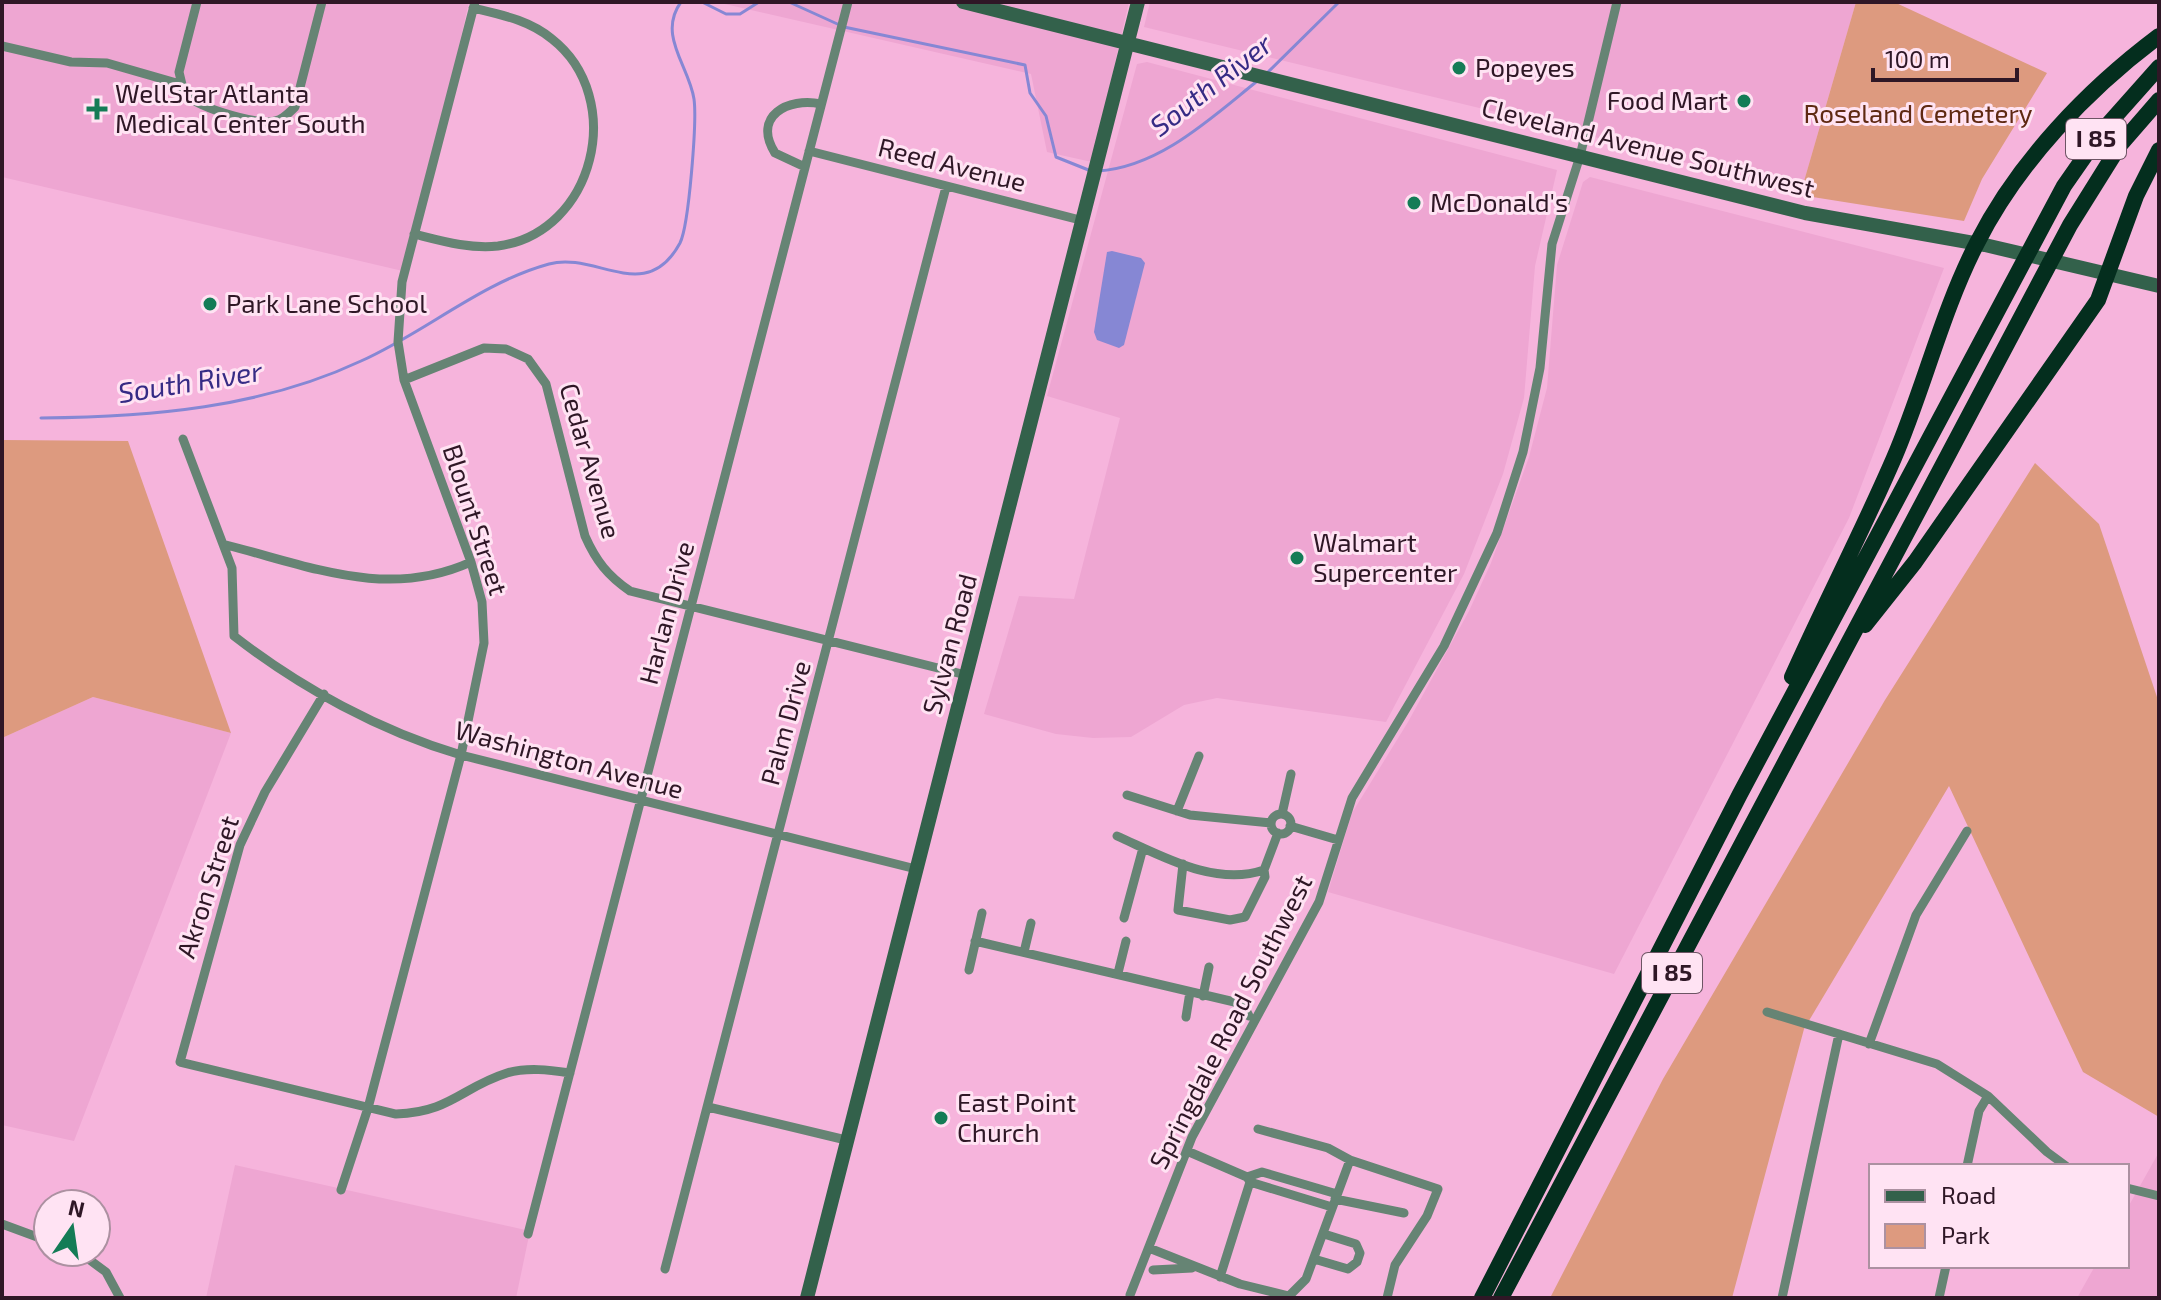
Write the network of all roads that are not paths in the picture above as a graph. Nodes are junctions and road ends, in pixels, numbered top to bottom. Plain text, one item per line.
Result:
1 (197, 2) edge
2 (322, 2) edge
3 (848, 2) edge
4 (963, 2) edge
5 (1138, 2) edge
6 (1617, 2) edge
7 (474, 5) edge
8 (2159, 36) edge
9 (1128, 43) junction
10 (2, 46) edge
11 (2159, 67) edge
12 (180, 84) junction
13 (2159, 100) edge
14 (821, 104) junction
15 (2159, 150) edge
16 (809, 151) junction
17 (1580, 156) junction
18 (805, 167) junction
19 (946, 187) junction
20 (1084, 221) junction
21 (414, 234) junction
22 (1976, 243) junction
23 (2110, 274) junction
24 (2159, 286) edge
25 (404, 380) junction
26 (183, 439) dead end
27 (226, 545) junction
28 (471, 562) junction
29 (691, 607) junction
30 (830, 642) junction
31 (1844, 649) junction
32 (966, 675) junction
33 (324, 694) junction
34 (461, 755) junction
35 (1199, 756) dead end
36 (1291, 774) dead end
37 (1740, 794) junction
38 (1127, 795) dead end
39 (640, 803) junction
40 (1177, 811) junction
41 (1282, 814) junction
42 (1271, 823) junction
43 (1290, 826) junction
44 (1967, 831) dead end
45 (1278, 833) junction
46 (1117, 836) dead end
47 (779, 837) junction
48 (1338, 840) junction
49 (1143, 848) junction
50 (1183, 864) junction
51 (916, 869) junction
52 (1264, 870) junction
53 (982, 913) dead end
54 (1124, 918) dead end
55 (1031, 923) dead end
56 (975, 941) junction
57 (1126, 941) dead end
58 (1024, 952) junction
59 (1209, 967) dead end
60 (969, 970) dead end
61 (1118, 973) junction
62 (1190, 992) junction
63 (1203, 996) junction
64 (1767, 1012) dead end
65 (1186, 1017) dead end
66 (1252, 1018) junction
67 (1839, 1034) junction
68 (1869, 1044) junction
69 (570, 1073) junction
70 (1988, 1096) junction
71 (708, 1107) junction
72 (368, 1108) junction
73 (1258, 1129) dead end
74 (846, 1140) junction
75 (1187, 1151) junction
76 (1350, 1160) junction
77 (1967, 1164) edge
78 (2064, 1164) edge
79 (1248, 1180) junction
80 (2129, 1188) edge
81 (341, 1190) dead end
82 (2159, 1196) edge
83 (1335, 1200) junction
84 (1404, 1213) dead end
85 (2, 1224) edge
86 (528, 1234) dead end
87 (1324, 1234) junction
88 (32, 1235) edge
89 (1149, 1248) junction
90 (1314, 1259) junction
91 (101, 1268) edge
92 (1195, 1268) junction
93 (1946, 1268) edge
94 (665, 1269) dead end
95 (1153, 1270) dead end
96 (1220, 1277) junction
97 (1130, 1295) dead end
98 (1290, 1297) edge
99 (120, 1298) edge
100 (807, 1298) edge
101 (1387, 1298) edge
102 (1482, 1298) edge
103 (1501, 1298) edge
104 (1782, 1298) edge
105 (1939, 1298) edge

1 - 12 street
2 - 12 street
3 - 14 street, Harlan Drive
4 - 9 main road, Cleveland Avenue Southwest
5 - 9 main road, Sylvan Road
6 - 17 street, Springdale Road Southwest
7 - 21 street, Blount Street
7 - 21 street
8 - 22 highway
9 - 17 main road, Cleveland Avenue Southwest
9 - 20 main road, Sylvan Road
10 - 12 street
11 - 37 highway, I 85
13 - 31 highway, I 85
14 - 16 street, Harlan Drive
14 - 18 street
15 - 23 highway
16 - 18 street, Harlan Drive
16 - 19 street, Reed Avenue
17 - 22 main road, Cleveland Avenue Southwest
17 - 48 street, Springdale Road Southwest
18 - 29 street, Harlan Drive
19 - 20 street, Reed Avenue
19 - 30 street, Palm Drive
20 - 32 main road, Sylvan Road
21 - 25 street, Blount Street
22 - 23 main road, Cleveland Avenue Southwest
22 - 37 highway
23 - 24 main road, Cleveland Avenue Southwest
23 - 31 highway
25 - 28 street, Blount Street
25 - 29 street, Cedar Avenue
26 - 27 street
27 - 28 street
27 - 33 street, Washington Avenue
28 - 34 street, Blount Street
29 - 30 street, Cedar Avenue
29 - 39 street, Harlan Drive
30 - 32 street, Cedar Avenue
30 - 47 street, Palm Drive
31 - 103 highway, I 85
32 - 51 main road, Sylvan Road
33 - 34 street, Washington Avenue
33 - 72 street, Akron Street
34 - 39 street, Washington Avenue
34 - 72 street, Blount Street
35 - 40 street
36 - 41 street
37 - 102 highway, I 85
38 - 40 street
39 - 47 street, Washington Avenue
39 - 69 street, Harlan Drive
40 - 42 street
41 - 42 street
41 - 43 street
42 - 45 street
43 - 45 street
43 - 48 street
44 - 68 street
45 - 52 street
46 - 49 street
47 - 51 street, Washington Avenue
47 - 71 street, Palm Drive
48 - 66 street, Springdale Road Southwest
49 - 50 street
49 - 54 street
50 - 52 street
50 - 52 street
51 - 74 main road, Sylvan Road
53 - 56 street
55 - 58 street
56 - 58 street
56 - 60 street
57 - 61 street
58 - 61 street
59 - 63 street
61 - 62 street
62 - 63 street
62 - 65 street
63 - 66 street
64 - 67 street
66 - 75 street, Springdale Road Southwest
67 - 68 street
67 - 104 street
68 - 70 street
69 - 72 street
69 - 86 street, Harlan Drive
70 - 77 street
70 - 78 street
71 - 74 street
71 - 94 street, Palm Drive
72 - 81 street, Blount Street
73 - 76 street
74 - 100 main road, Sylvan Road
75 - 79 street
75 - 89 street, Springdale Road Southwest
76 - 83 street
76 - 101 street
79 - 83 street
79 - 96 street
80 - 82 street
83 - 84 street
83 - 87 street
85 - 88 street
87 - 90 street
87 - 90 street
89 - 92 street
89 - 97 street, Springdale Road Southwest
90 - 98 street
91 - 99 street
92 - 95 street
92 - 96 street
93 - 105 street
96 - 98 street

